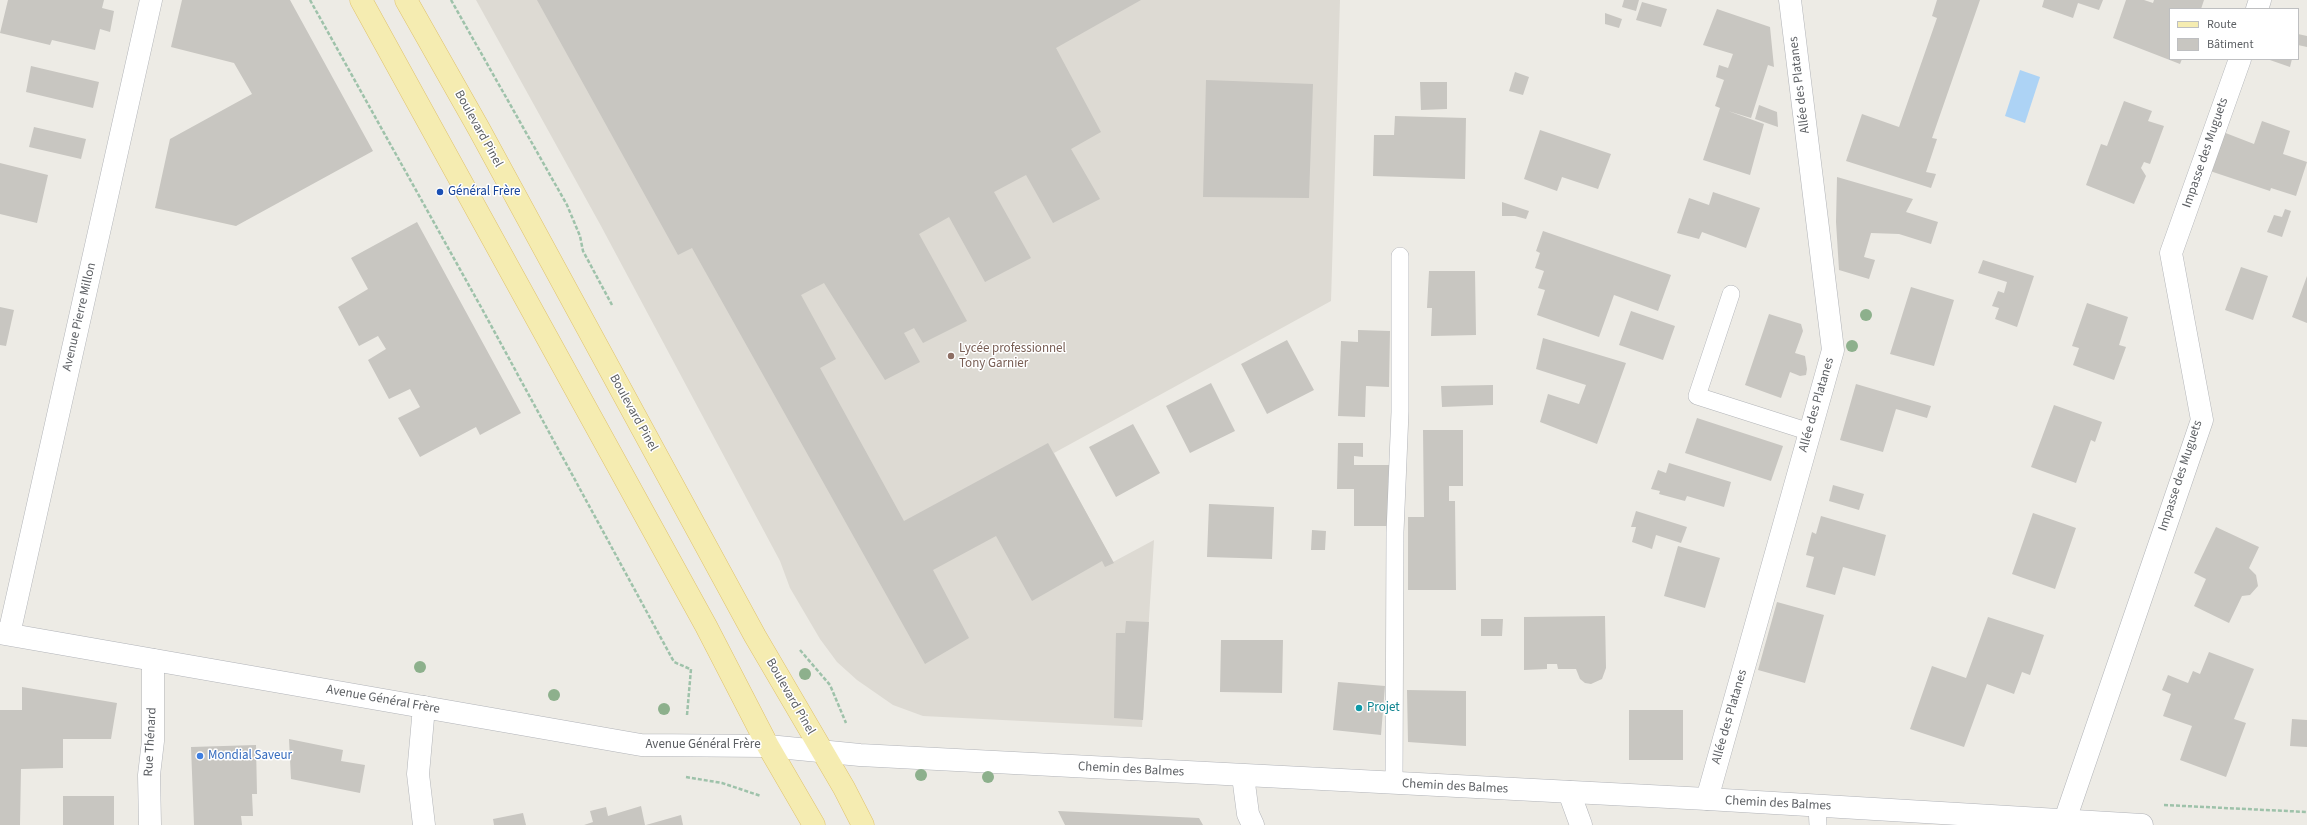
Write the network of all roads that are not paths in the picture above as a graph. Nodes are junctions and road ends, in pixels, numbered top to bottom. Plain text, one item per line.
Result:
1 (151, 0) edge
2 (361, 0) edge
3 (406, 0) edge
4 (1790, 0) edge
5 (2240, 60) edge
6 (1400, 256) dead end
7 (1731, 294) dead end
8 (1810, 432) junction
9 (4, 634) edge
10 (153, 660) junction
11 (424, 707) junction
12 (768, 746) junction
13 (822, 752) junction
14 (1243, 776) junction
15 (1394, 784) junction
16 (1569, 792) junction
17 (1707, 799) junction
18 (1817, 816) edge
19 (2065, 820) junction
20 (150, 825) edge
21 (424, 825) edge
22 (814, 825) edge
23 (863, 825) edge
24 (1253, 825) edge
25 (1581, 825) edge
26 (2142, 825) edge

1 - 9 street, Avenue Pierre Millon
2 - 12 main road
3 - 13 main road, Boulevard Pinel
4 - 8 street, Allée des Platanes
5 - 19 street, Impasse des Muguets
6 - 15 lane
7 - 8 lane
8 - 17 street, Allée des Platanes
9 - 10 street, Avenue Général Frère
10 - 11 street, Avenue Général Frère
10 - 20 street, Rue Thénard
11 - 12 street, Avenue Général Frère
11 - 21 street
12 - 13 street, Chemin des Balmes
12 - 22 main road
13 - 14 street, Chemin des Balmes
13 - 23 main road, Boulevard Pinel
14 - 15 street, Chemin des Balmes
14 - 24 street
15 - 16 street, Chemin des Balmes
16 - 17 street, Chemin des Balmes
16 - 25 street
17 - 18 street, Chemin des Balmes
18 - 19 street, Chemin des Balmes
19 - 26 street, Chemin des Balmes

